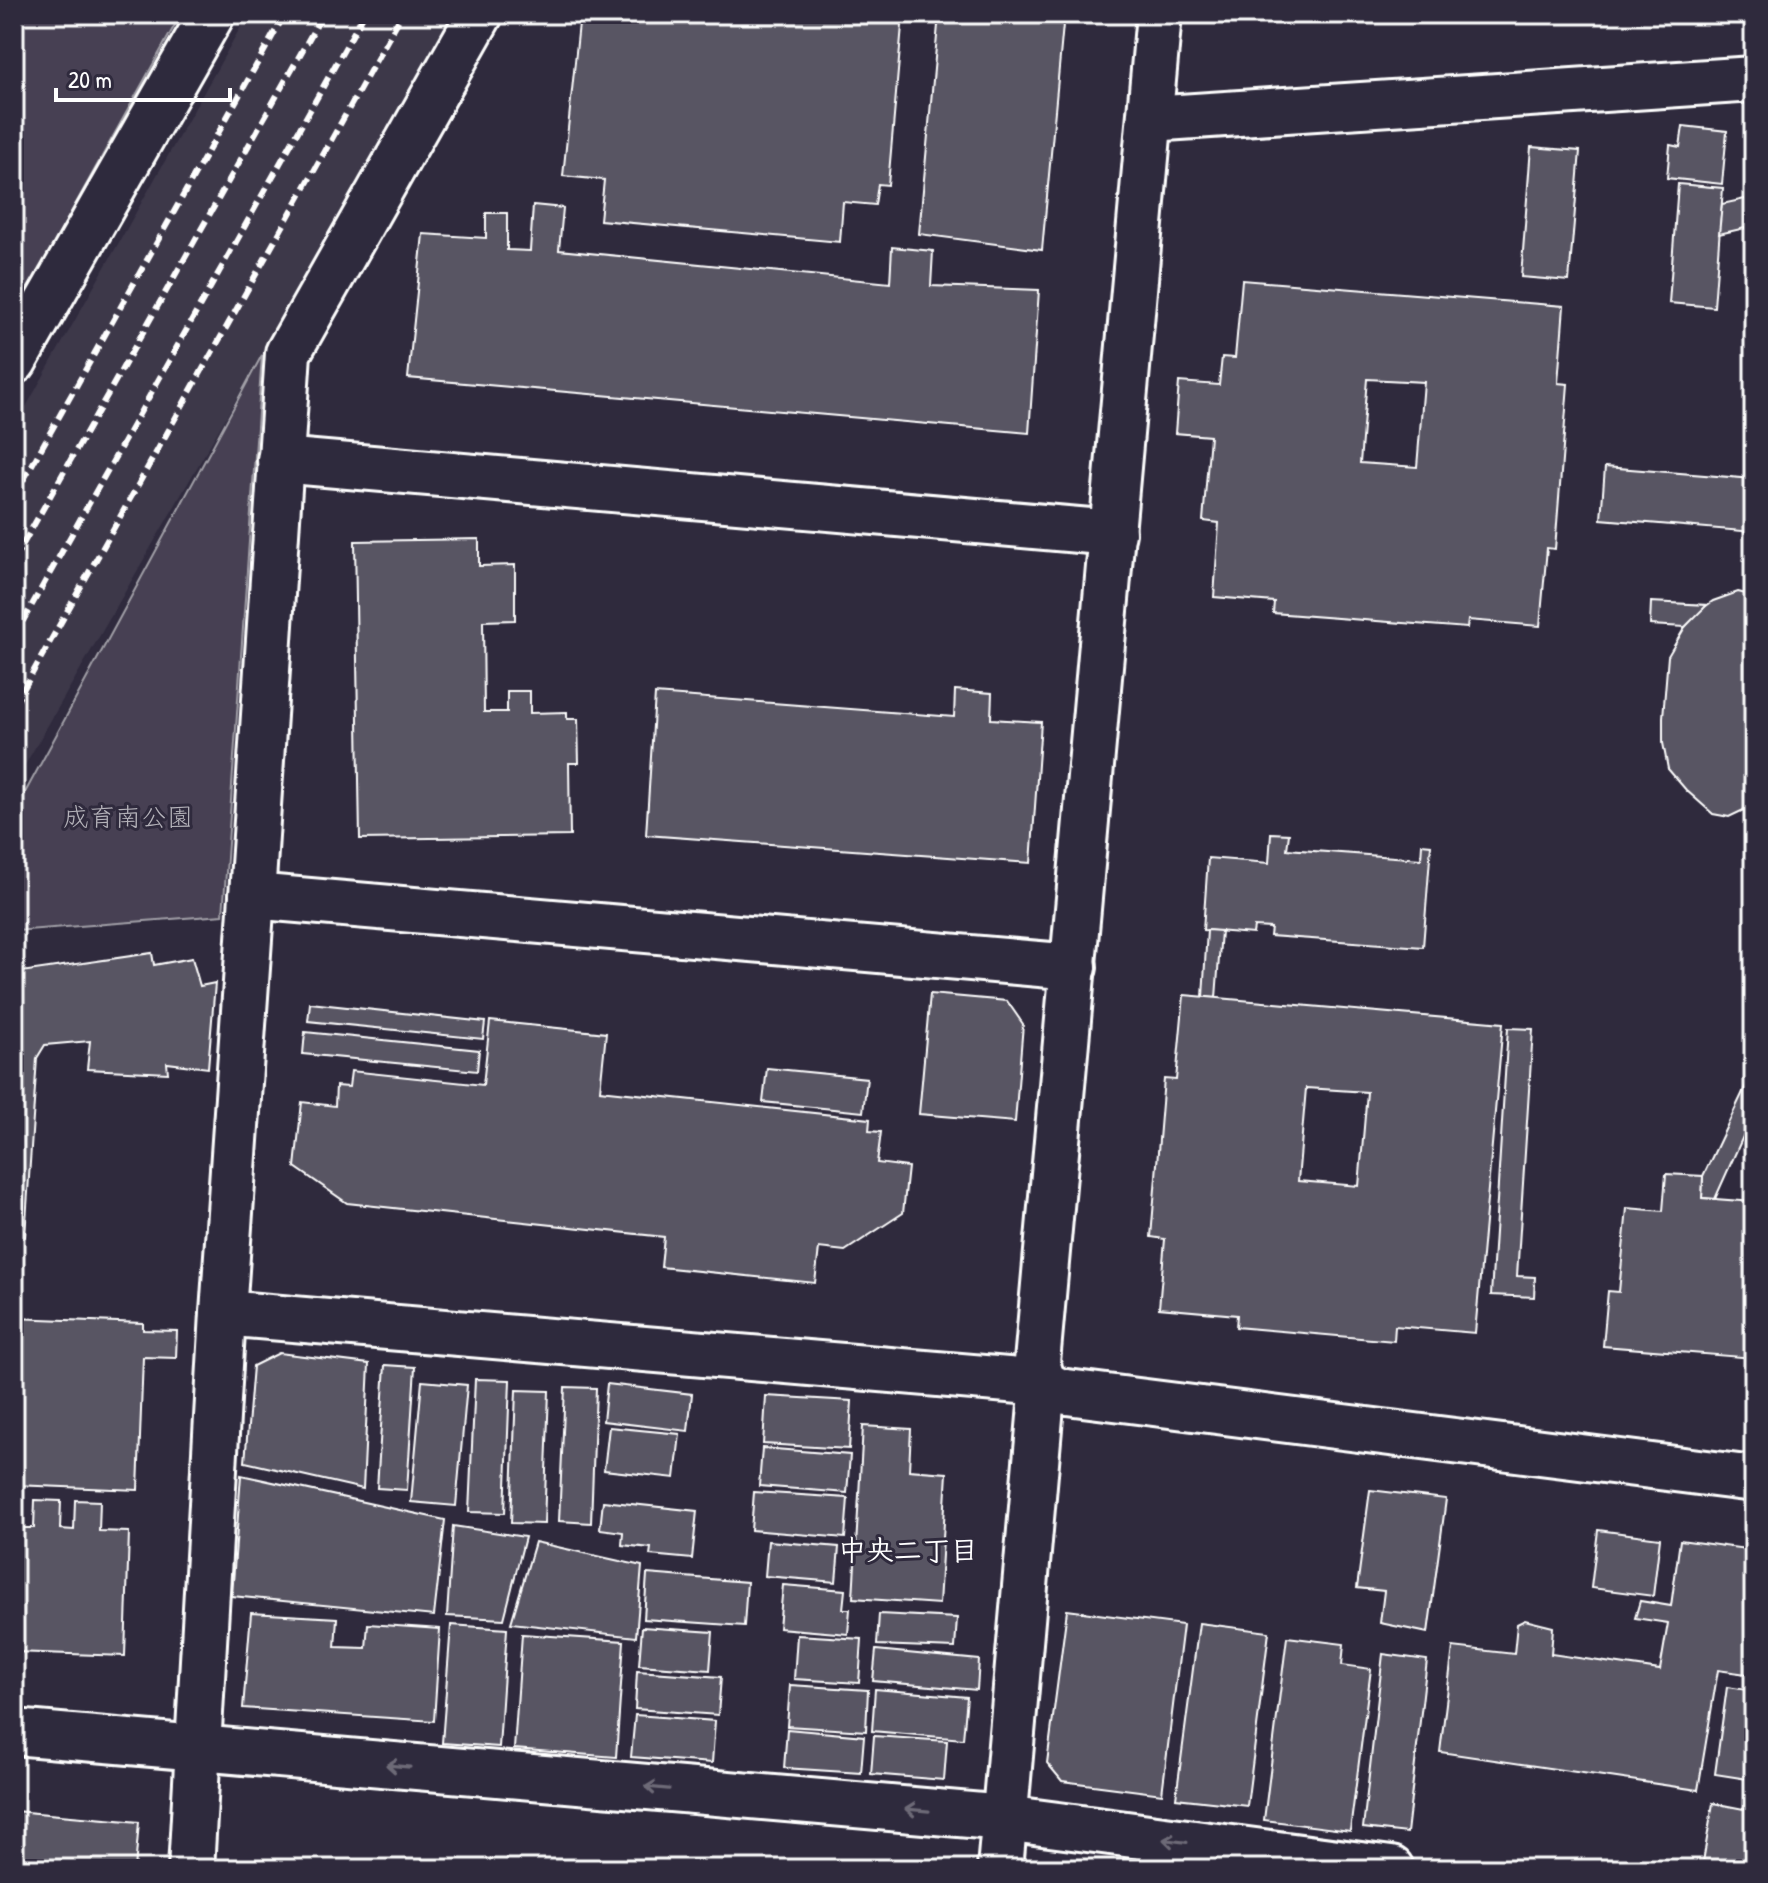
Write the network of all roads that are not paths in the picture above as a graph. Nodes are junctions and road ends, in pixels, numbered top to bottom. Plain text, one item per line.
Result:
1 (212, 14) edge
2 (480, 14) edge
3 (1159, 14) edge
4 (1754, 79) edge
5 (1150, 119) junction
6 (14, 361) edge
7 (280, 460) junction
8 (1113, 533) junction
9 (252, 896) junction
10 (1074, 967) junction
11 (223, 1313) junction
12 (1043, 1383) junction
13 (1754, 1479) edge
14 (14, 1732) edge
15 (199, 1748) junction
16 (1005, 1818) junction
17 (191, 1869) edge
18 (1000, 1869) edge
19 (1391, 1869) edge

1 - 6 street
2 - 7 street
3 - 5 street
4 - 5 street
5 - 8 street
7 - 8 street
7 - 9 street
8 - 10 street
9 - 10 street
9 - 11 street
10 - 12 street
11 - 12 street
11 - 15 street
12 - 13 street
12 - 16 street
14 - 15 street
16 -> 15 street
15 - 17 street
16 - 18 street
19 -> 16 street

